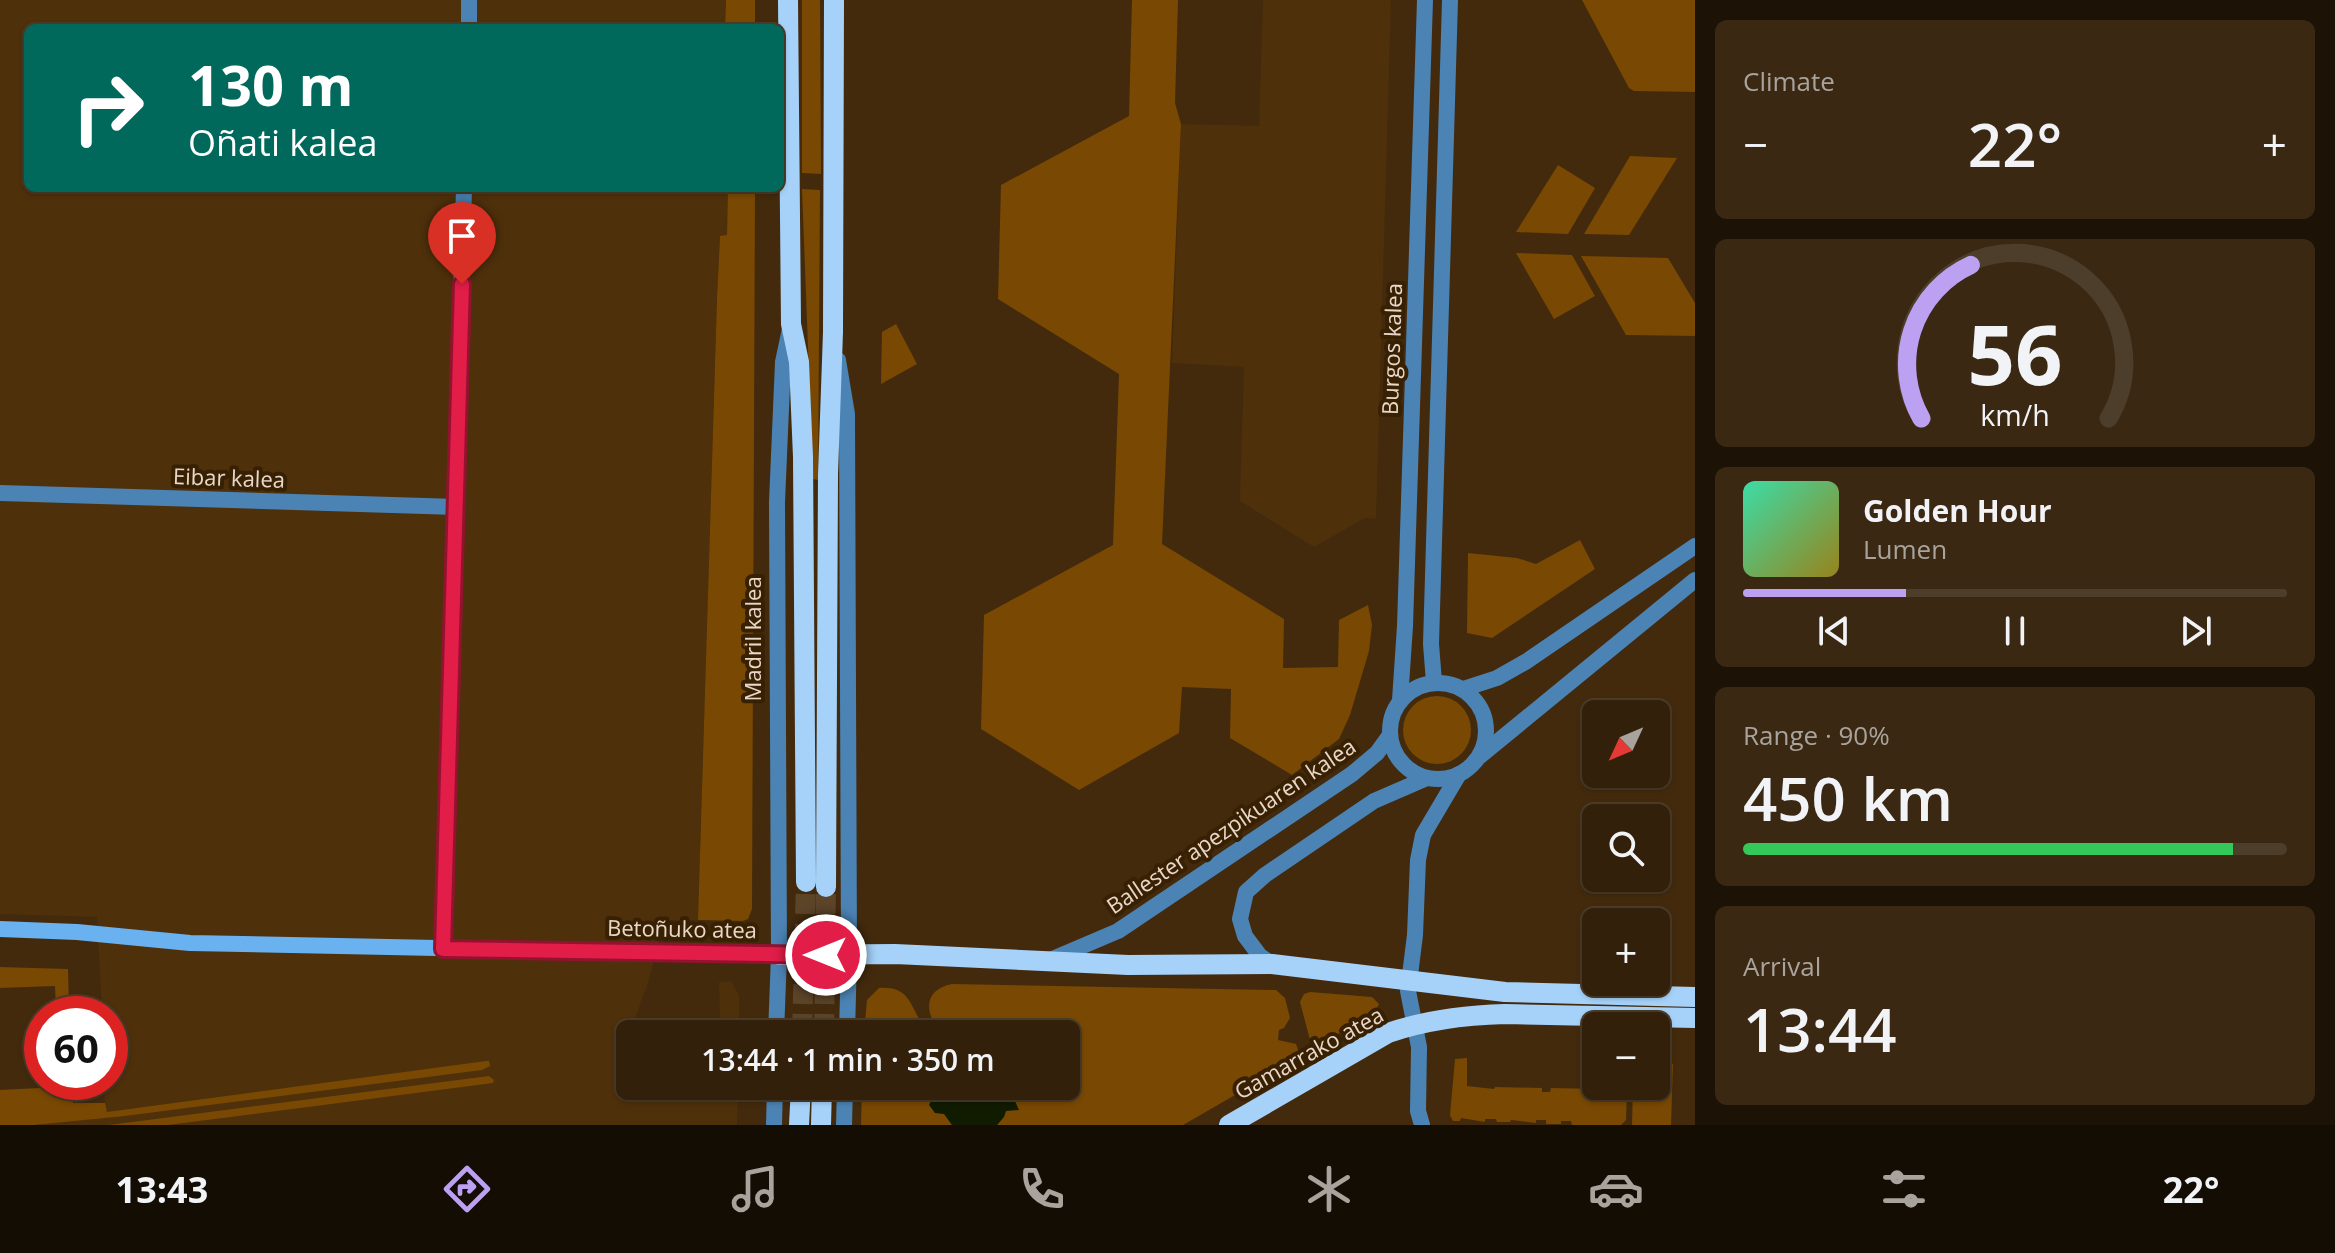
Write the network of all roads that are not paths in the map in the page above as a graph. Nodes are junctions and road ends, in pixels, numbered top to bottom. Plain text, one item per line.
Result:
1 (469, 0) edge
2 (788, 0) edge
3 (834, 0) edge
4 (1425, 0) edge
5 (1450, 0) edge
6 (469, 24) edge
7 (464, 192) edge
8 (791, 324) junction
9 (833, 332) junction
10 (0, 493) edge
11 (457, 507) junction
12 (1695, 546) edge
13 (1695, 580) edge
14 (1434, 682) junction
15 (1463, 689) junction
16 (1400, 700) junction
17 (1390, 735) junction
18 (1478, 757) junction
19 (1459, 774) junction
20 (1427, 778) junction
21 (806, 882) tunnel mouth
22 (826, 887) tunnel mouth
23 (0, 929) edge
24 (443, 949) junction
25 (779, 955) junction
26 (849, 955) junction
27 (1045, 962) junction
28 (1272, 964) junction
29 (1411, 982) junction
30 (1695, 997) edge
31 (1695, 1018) edge
32 (777, 1020) edge
33 (847, 1020) edge
34 (1414, 1024) junction
35 (775, 1100) edge
36 (800, 1100) edge
37 (822, 1100) edge
38 (845, 1100) edge
39 (774, 1125) edge
40 (799, 1125) edge
41 (821, 1125) edge
42 (844, 1125) edge
43 (1229, 1125) edge
44 (1422, 1125) edge

1 - 6 street
2 - 8 main road, Madril kalea
3 - 9 main road
4 - 16 street, Burgos kalea
5 - 14 street
7 - 11 street
8 - 21 main road, Madril kalea
8 - 25 street, Madril kalea
9 - 22 main road
9 - 26 street
10 - 11 street, Eibar kalea
11 - 24 street
12 - 15 street
13 - 18 street
14 - 15 street
14 - 16 street
15 - 18 street
16 - 17 street
17 - 20 street
17 - 27 street, Ballester apezpikuaren kalea
18 - 19 street
19 - 20 street
19 - 29 street
20 - 28 street
23 - 24 main road, Betoñuko atea
24 - 25 main road, Betoñuko atea
25 - 26 main road, Betoñuko atea
25 - 32 street, Madril kalea
26 - 27 main road, Betoñuko atea
26 - 33 street
27 - 28 main road, Betoñuko atea
28 - 29 main road, Betoñuko atea
29 - 30 main road, Betoñuko atea
29 - 34 street
31 - 34 main road, Gamarrako atea
34 - 43 main road, Gamarrako atea
34 - 44 street
35 - 39 street
36 - 40 main road
37 - 41 main road
38 - 42 street

